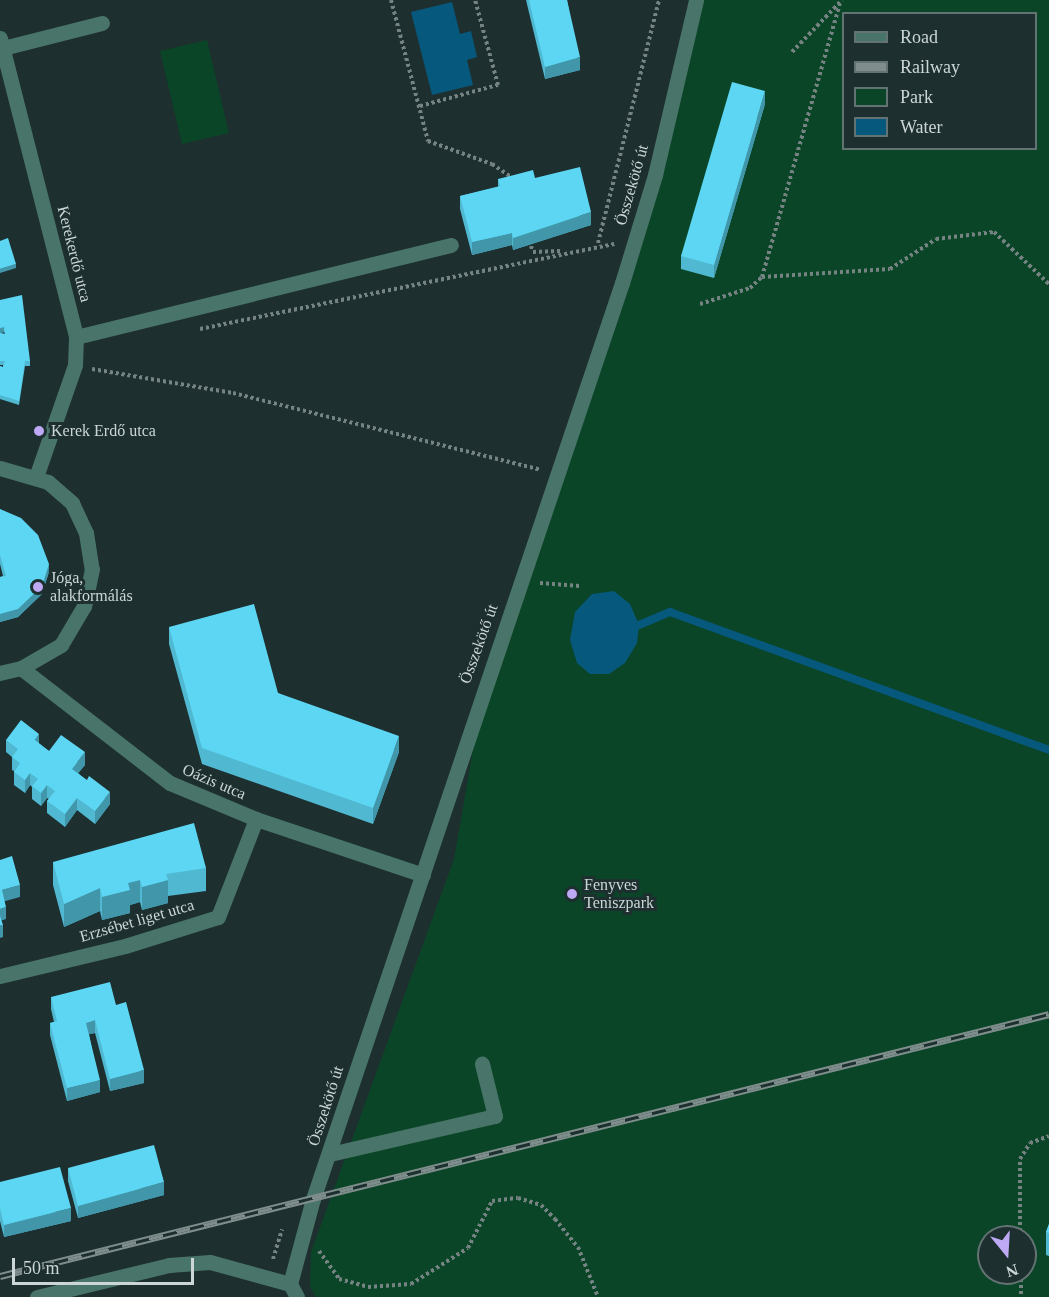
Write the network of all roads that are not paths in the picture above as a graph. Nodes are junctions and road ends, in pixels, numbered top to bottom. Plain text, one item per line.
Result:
1 (696, 0) edge
2 (102, 23) dead end
3 (1, 43) edge
4 (451, 246) dead end
5 (76, 337) junction
6 (0, 468) edge
7 (36, 477) junction
8 (21, 668) junction
9 (0, 674) edge
10 (256, 819) junction
11 (423, 875) junction
12 (0, 976) edge
13 (482, 1064) dead end
14 (330, 1154) junction
15 (293, 1291) edge
16 (37, 1297) edge

1 - 11 street, Összekötő út
2 - 3 street
3 - 5 street, Kerekerdő utca
4 - 5 street
5 - 7 street, Kerekerdő utca
6 - 7 street
7 - 8 street
8 - 9 street
8 - 10 street, Oázis utca
10 - 11 street, Oázis utca
10 - 12 street, Erzsébet liget utca
11 - 14 street, Összekötő út
13 - 14 street
14 - 15 street, Összekötő út
15 - 16 street

